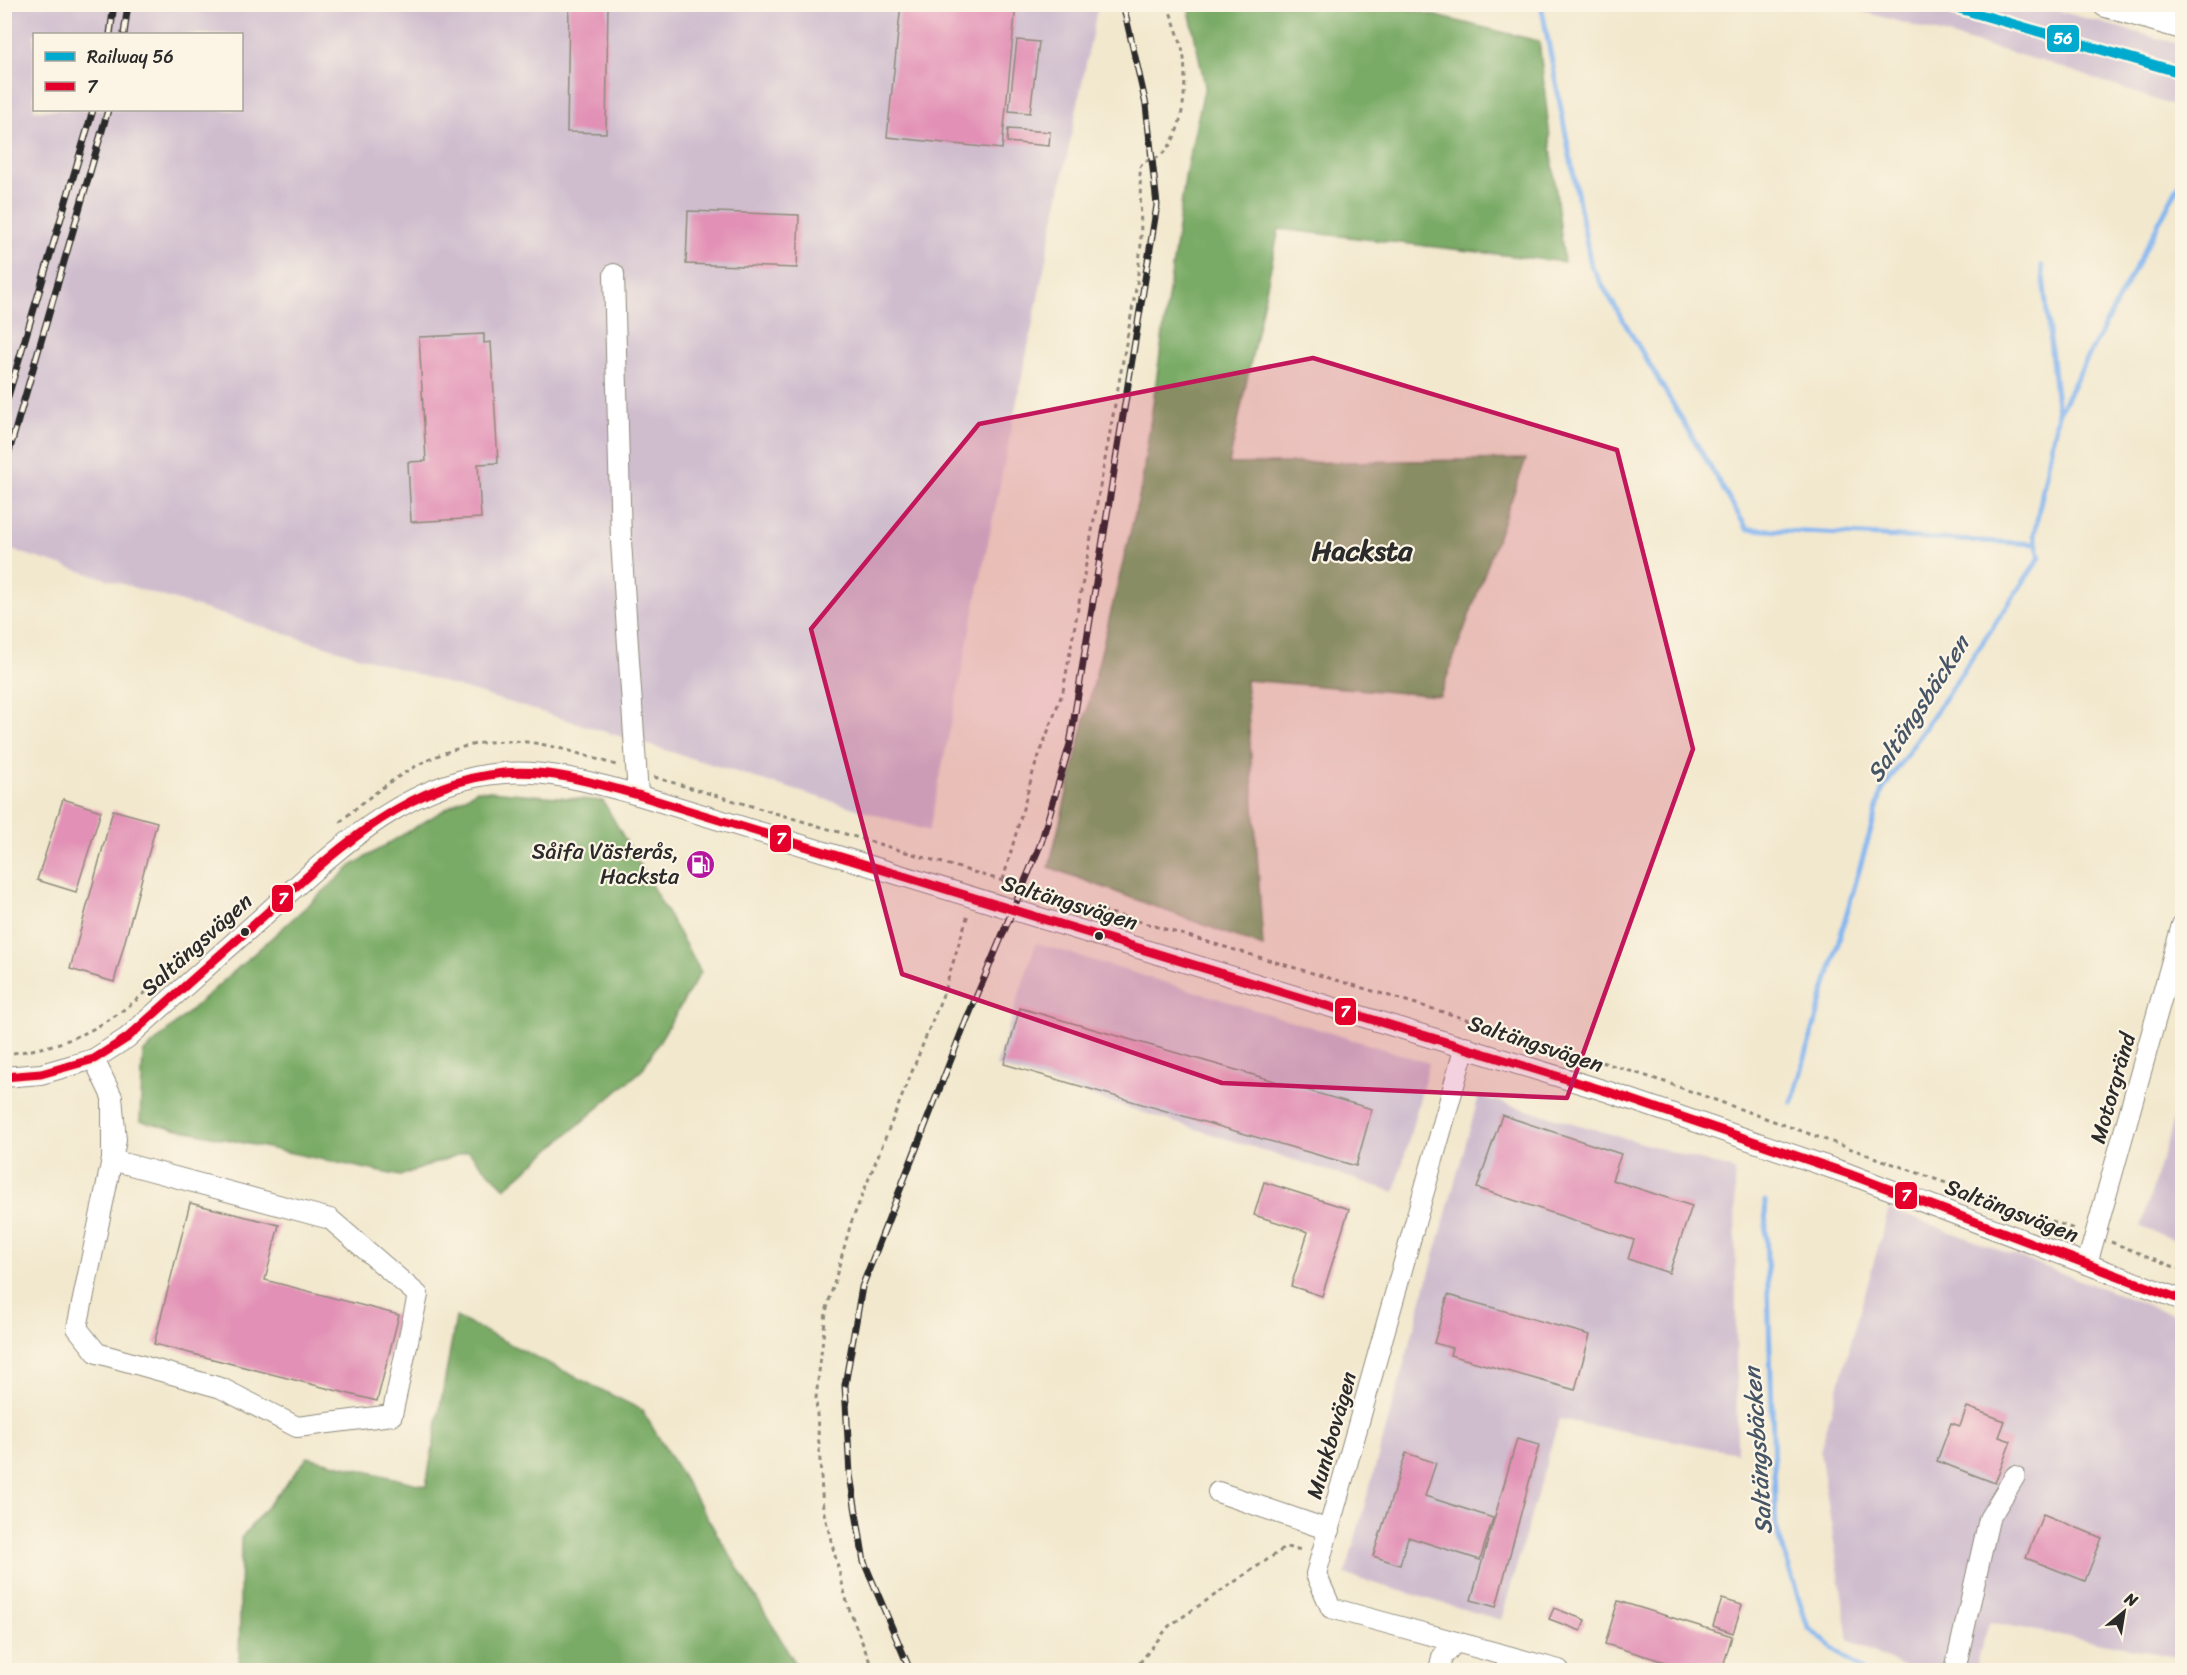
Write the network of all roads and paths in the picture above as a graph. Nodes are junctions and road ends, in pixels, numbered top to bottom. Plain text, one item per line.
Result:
1 (1167, 4) edge
2 (2106, 4) edge
3 (2171, 4) edge
4 (2182, 9) edge
5 (2182, 26) edge
6 (614, 274) dead end
7 (637, 772) junction
8 (638, 795) junction
9 (332, 830) dead end
10 (979, 873) junction
11 (1003, 880) junction
12 (972, 897) junction
13 (2182, 925) edge
14 (199, 945) dead end
15 (1465, 1046) junction
16 (4, 1054) edge
17 (94, 1059) junction
18 (4, 1077) edge
19 (112, 1160) junction
20 (2095, 1236) junction
21 (2087, 1264) junction
22 (2182, 1269) edge
23 (2182, 1300) edge
24 (2014, 1476) dead end
25 (1218, 1492) dead end
26 (1329, 1530) junction
27 (1322, 1554) junction
28 (1455, 1643) junction
29 (873, 1671) edge
30 (1134, 1671) edge
31 (1439, 1671) edge
32 (1560, 1671) edge
33 (1955, 1671) edge

1 - 11 path
2 - 5 main road
3 - 4 main road
6 - 7 street
7 - 8 street
7 - 9 path
7 - 10 path
8 - 12 street, Saltängsvägen
8 - 17 street, Saltängsvägen
10 - 11 path
10 - 12 path
11 - 20 path
12 - 15 street, Saltängsvägen
12 - 29 path
13 - 20 street, Motorgränd
14 - 16 path
15 - 21 street, Saltängsvägen
15 - 26 street, Munkbovägen
17 - 18 street, Saltängsvägen
17 - 19 street
19 - 19 street
20 - 21 street, Motorgränd
20 - 22 path
21 - 23 street, Saltängsvägen
24 - 33 street
25 - 26 street
26 - 27 street, Munkbovägen
27 - 28 street, Munkbovägen
27 - 30 path
28 - 31 street
28 - 32 street, Munkbovägen

